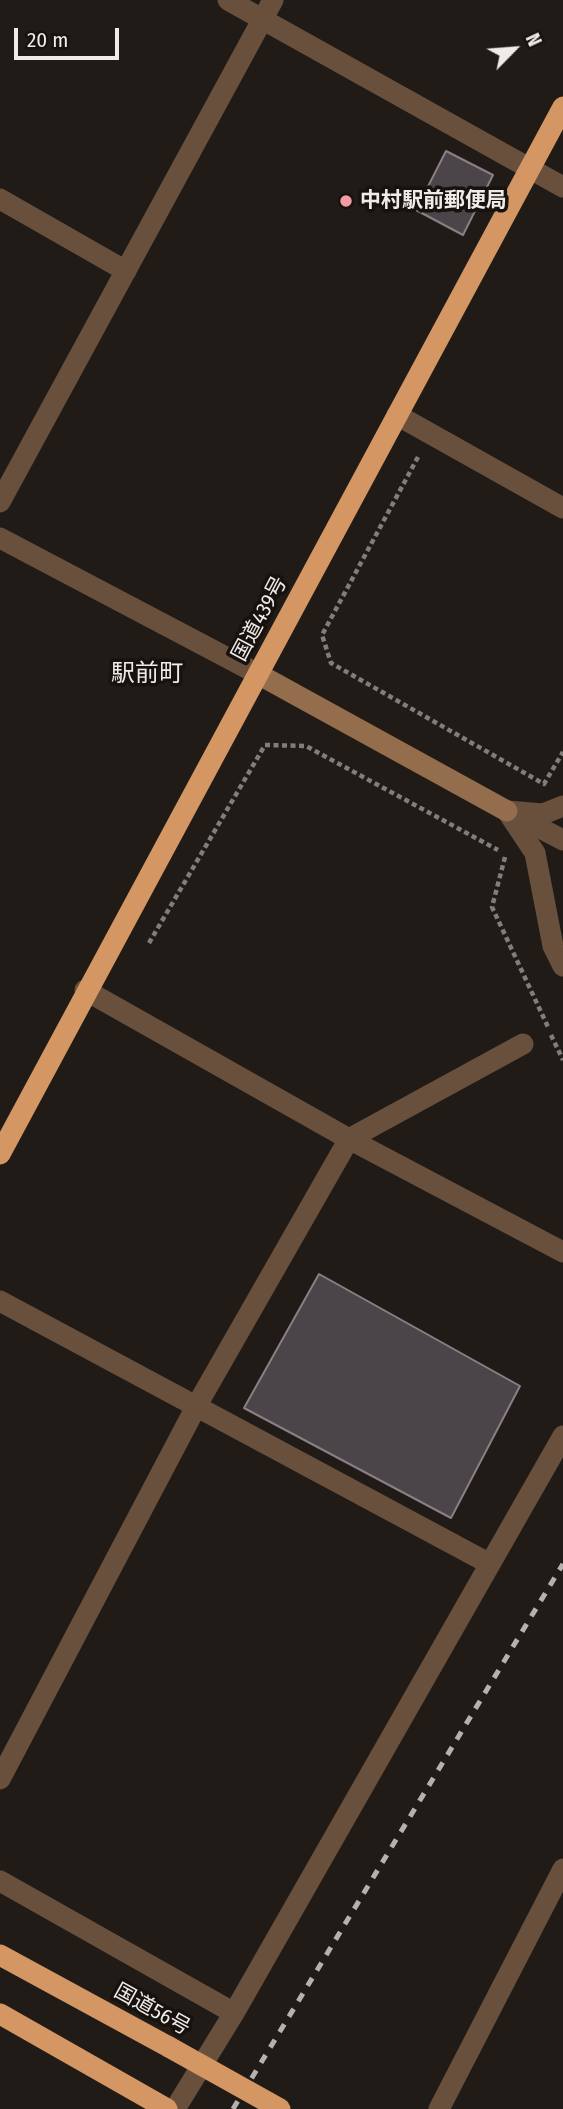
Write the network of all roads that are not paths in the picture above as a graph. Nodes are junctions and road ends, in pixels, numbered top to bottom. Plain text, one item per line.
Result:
1 (228, 0) edge
2 (273, 0) edge
3 (262, 19) junction
4 (563, 107) edge
5 (529, 169) junction
6 (563, 187) edge
7 (0, 199) edge
8 (126, 271) junction
9 (397, 415) junction
10 (0, 502) edge
11 (563, 508) edge
12 (0, 538) edge
13 (258, 674) junction
14 (563, 806) edge
15 (507, 811) junction
16 (563, 840) edge
17 (563, 966) edge
18 (85, 990) junction
19 (523, 1044) dead end
20 (349, 1139) junction
21 (0, 1154) edge
22 (563, 1252) edge
23 (0, 1301) edge
24 (197, 1405) junction
25 (563, 1436) edge
26 (490, 1564) junction
27 (0, 1779) edge
28 (563, 1869) edge
29 (0, 1881) edge
30 (0, 1955) edge
31 (234, 2012) junction
32 (0, 2014) edge
33 (167, 2109) edge
34 (175, 2109) edge
35 (280, 2109) edge
36 (439, 2109) edge

1 - 3 street
2 - 3 street
3 - 5 street
3 - 8 street
4 - 5 highway, 国道439号
5 - 6 street
5 - 9 highway, 国道439号
7 - 8 street
8 - 10 street
9 - 11 street
9 - 13 highway, 国道439号
12 - 13 street
13 - 15 street
13 - 18 highway, 国道439号
14 - 15 street
15 - 16 street
15 - 17 street
18 - 20 street
18 - 21 highway, 国道439号
19 - 20 street
20 - 22 street
20 - 24 street
23 - 24 street
24 - 26 street
24 - 27 street
25 - 26 street
26 - 31 street
28 - 36 street
29 - 31 street
30 - 35 highway, 国道56号, bridge
31 - 34 street
32 - 33 highway

